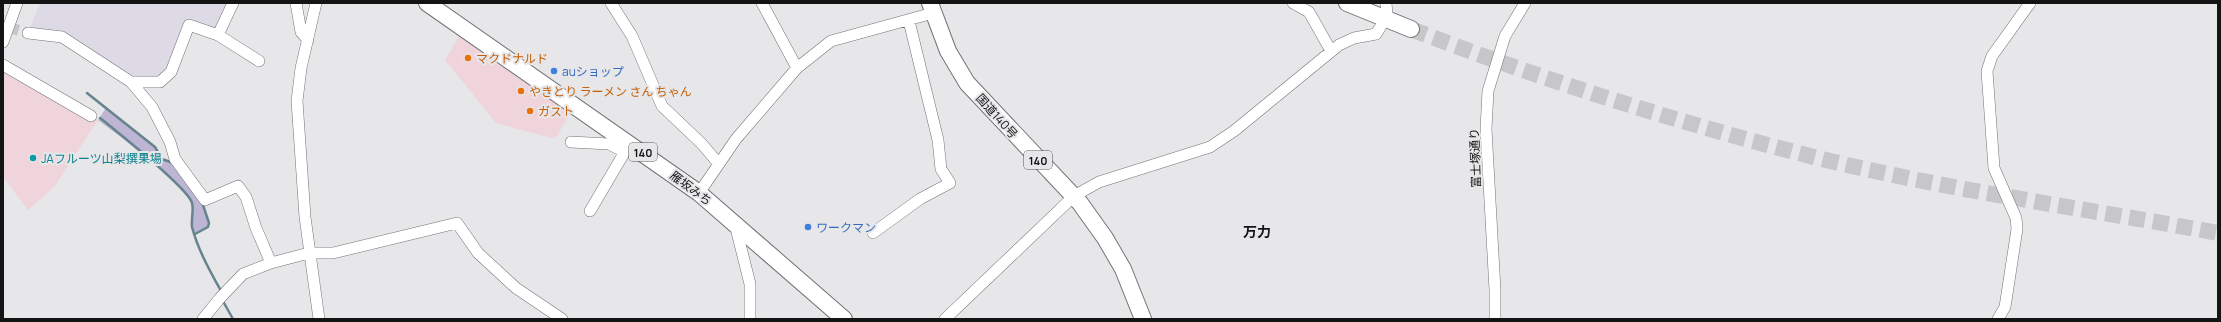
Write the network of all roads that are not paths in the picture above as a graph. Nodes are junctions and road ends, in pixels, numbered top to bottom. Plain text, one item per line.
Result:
1 (17, 3) edge
2 (233, 3) edge
3 (296, 3) edge
4 (316, 3) edge
5 (427, 3) edge
6 (612, 3) edge
7 (762, 3) edge
8 (1294, 3) edge
9 (1347, 3) edge
10 (1525, 3) edge
11 (2030, 3) edge
12 (931, 8) edge
13 (909, 21) junction
14 (1381, 26) dead end
15 (1411, 29) tunnel mouth
16 (28, 33) tunnel mouth
17 (218, 35) junction
18 (308, 40) junction
19 (3, 42) edge
20 (1331, 51) junction
21 (259, 61) dead end
22 (3, 65) edge
23 (797, 68) junction
24 (131, 82) junction
25 (91, 116) dead end
26 (570, 142) dead end
27 (628, 148) junction
28 (718, 163) junction
29 (699, 192) junction
30 (1074, 196) junction
31 (590, 212) dead end
32 (734, 222) junction
33 (873, 233) dead end
34 (309, 253) junction
35 (271, 263) junction
36 (203, 319) edge
37 (319, 319) edge
38 (562, 319) edge
39 (750, 319) edge
40 (844, 319) edge
41 (945, 319) edge
42 (1143, 319) edge
43 (1495, 319) edge
44 (1998, 319) edge

1 - 19 street
2 - 17 street
3 - 18 street
4 - 18 street
5 - 27 highway, 雁坂みち / 140
6 - 28 street
7 - 23 street
8 - 20 street
9 - 15 highway
10 - 43 street, 富士塚通り
11 - 44 street
12 - 13 street
12 - 30 highway, 国道140号 / 140
13 - 23 street
13 - 33 street
14 - 20 street
16 - 24 street
17 - 21 street
17 - 24 street
18 - 34 street
20 - 30 street
22 - 25 street
23 - 28 street
24 - 35 street
26 - 27 street
27 - 29 highway, 雁坂みち / 140
27 - 31 street
28 - 29 street
29 - 32 highway, 雁坂みち / 140
30 - 41 street
30 - 42 highway, 国道140号 / 140
32 - 39 street
32 - 40 highway, 雁坂みち / 140
34 - 35 street
34 - 37 street
34 - 38 street
35 - 36 street

